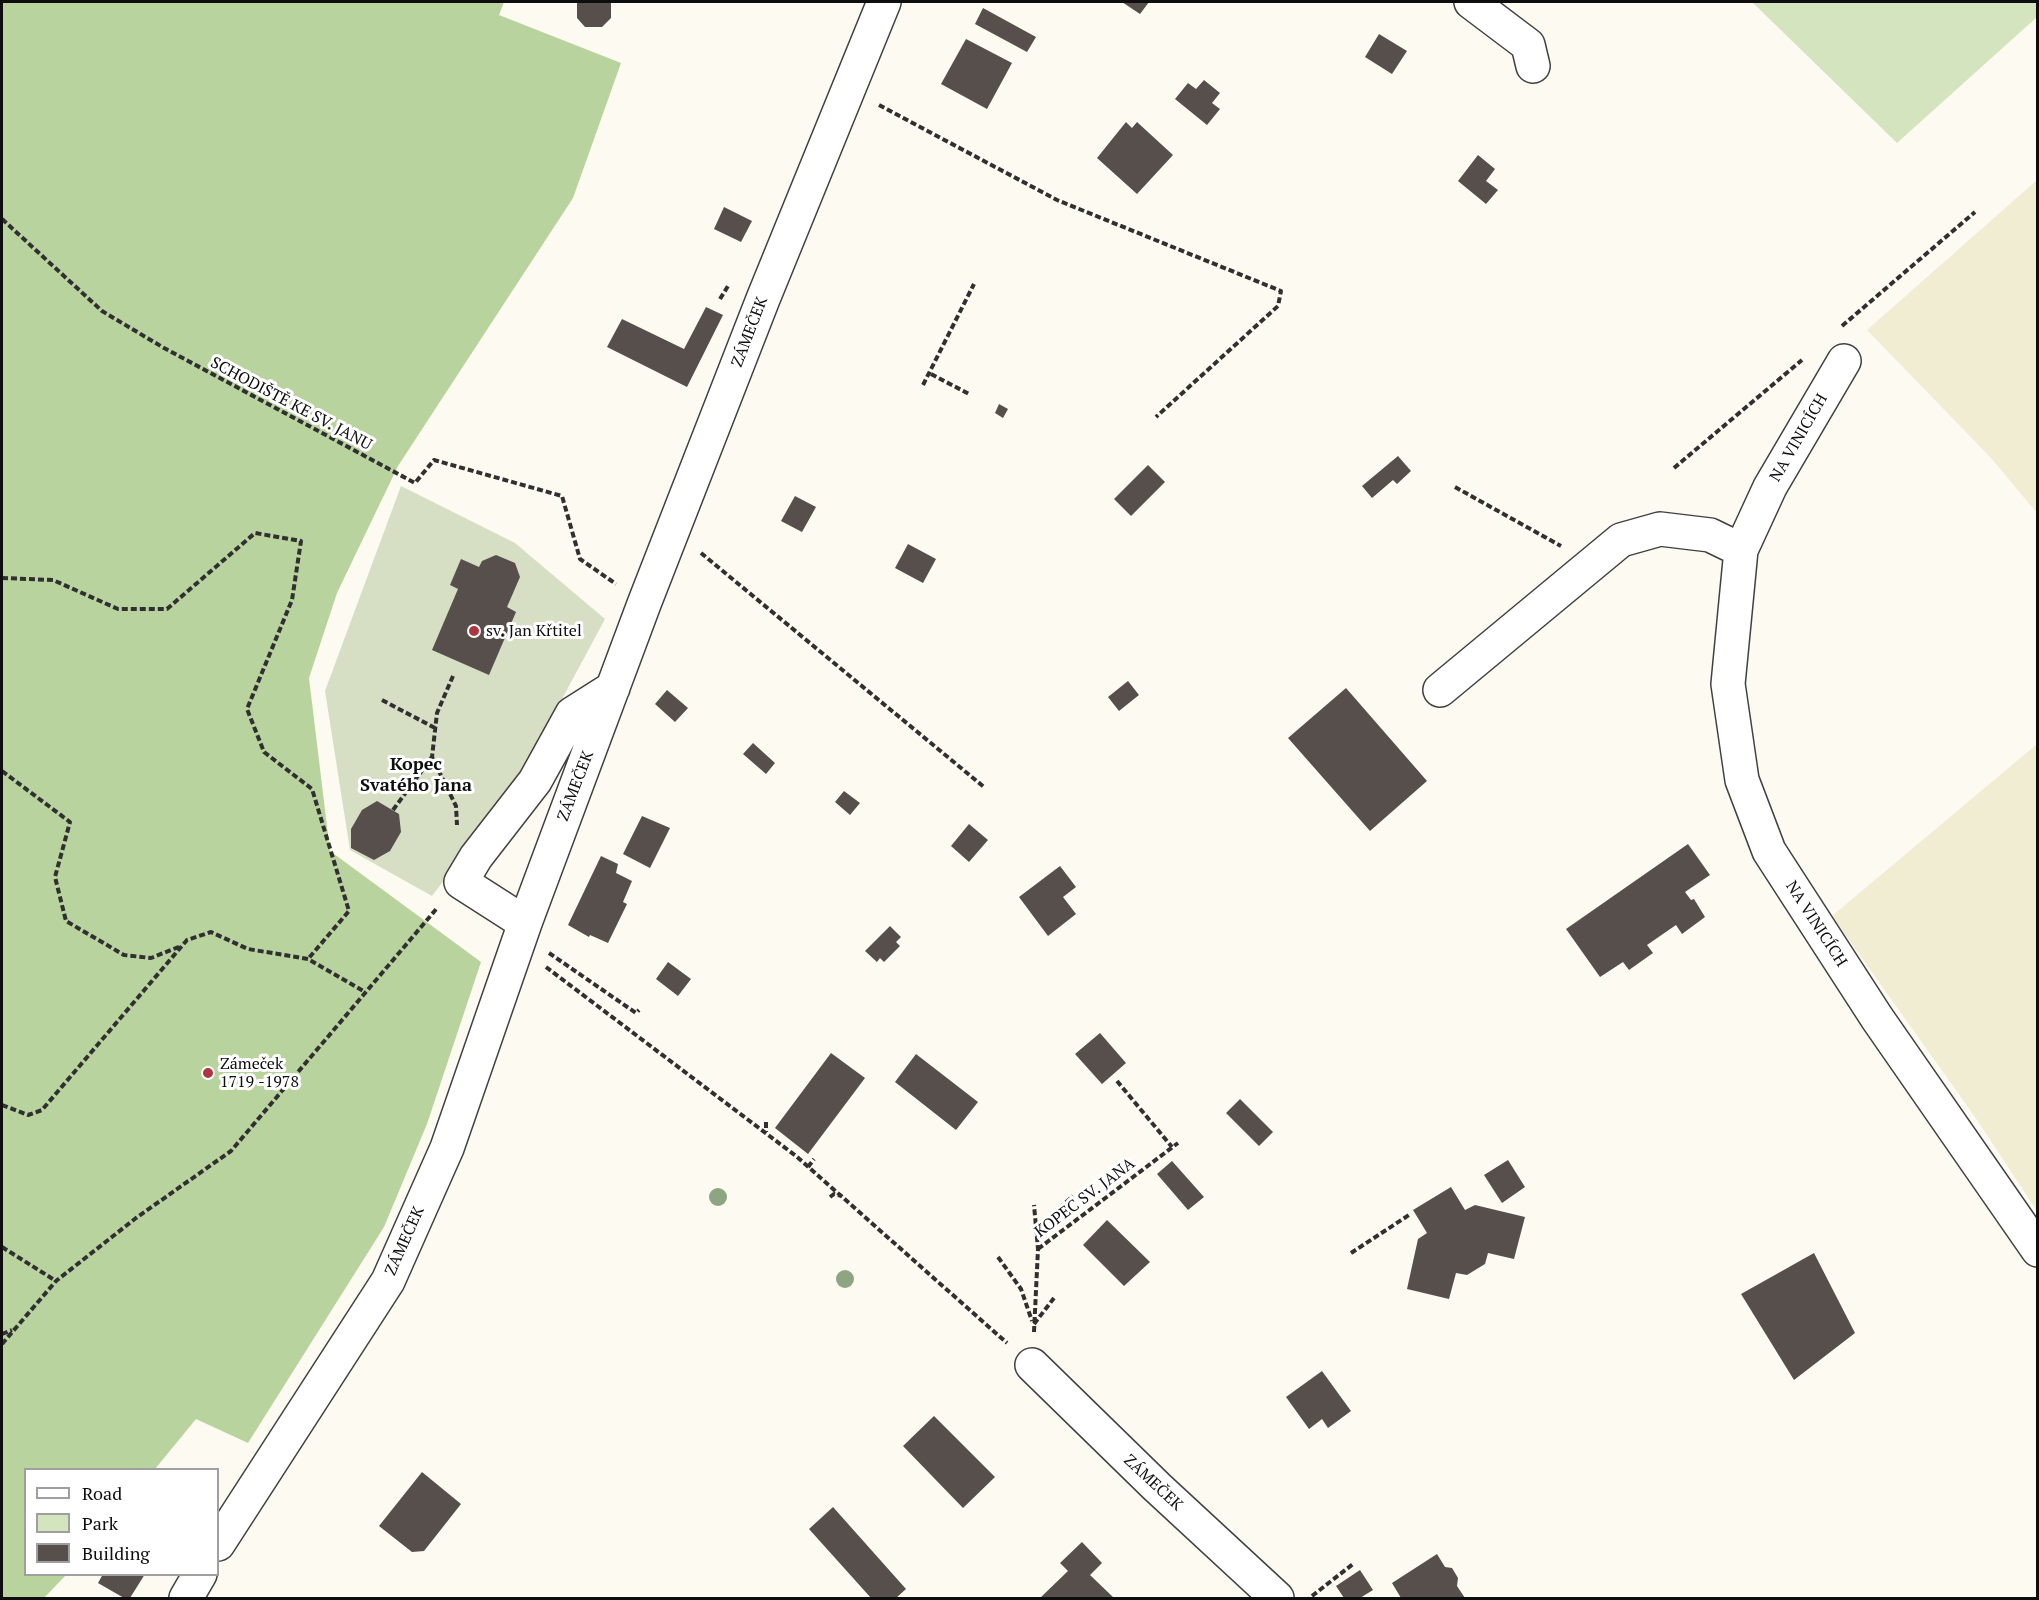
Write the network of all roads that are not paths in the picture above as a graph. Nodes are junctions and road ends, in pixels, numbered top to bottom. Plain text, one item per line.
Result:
1 (884, 2) edge
2 (1471, 2) edge
3 (1536, 56) dead end
4 (1844, 362) dead end
5 (1741, 550) junction
6 (613, 688) junction
7 (1440, 690) dead end
8 (533, 935) junction
9 (2037, 1250) edge
10 (1032, 1365) road end
11 (219, 1542) edge
12 (199, 1576) edge
13 (186, 1599) edge
14 (1277, 1599) edge

1 - 6 street, ZÁMEČEK
2 - 3 street
4 - 5 street, NA VINICÍCH
5 - 7 street
5 - 9 street, NA VINICÍCH
6 - 8 street, ZÁMEČEK
6 - 8 street
8 - 11 street, ZÁMEČEK
10 - 14 street, ZÁMEČEK
12 - 13 street

